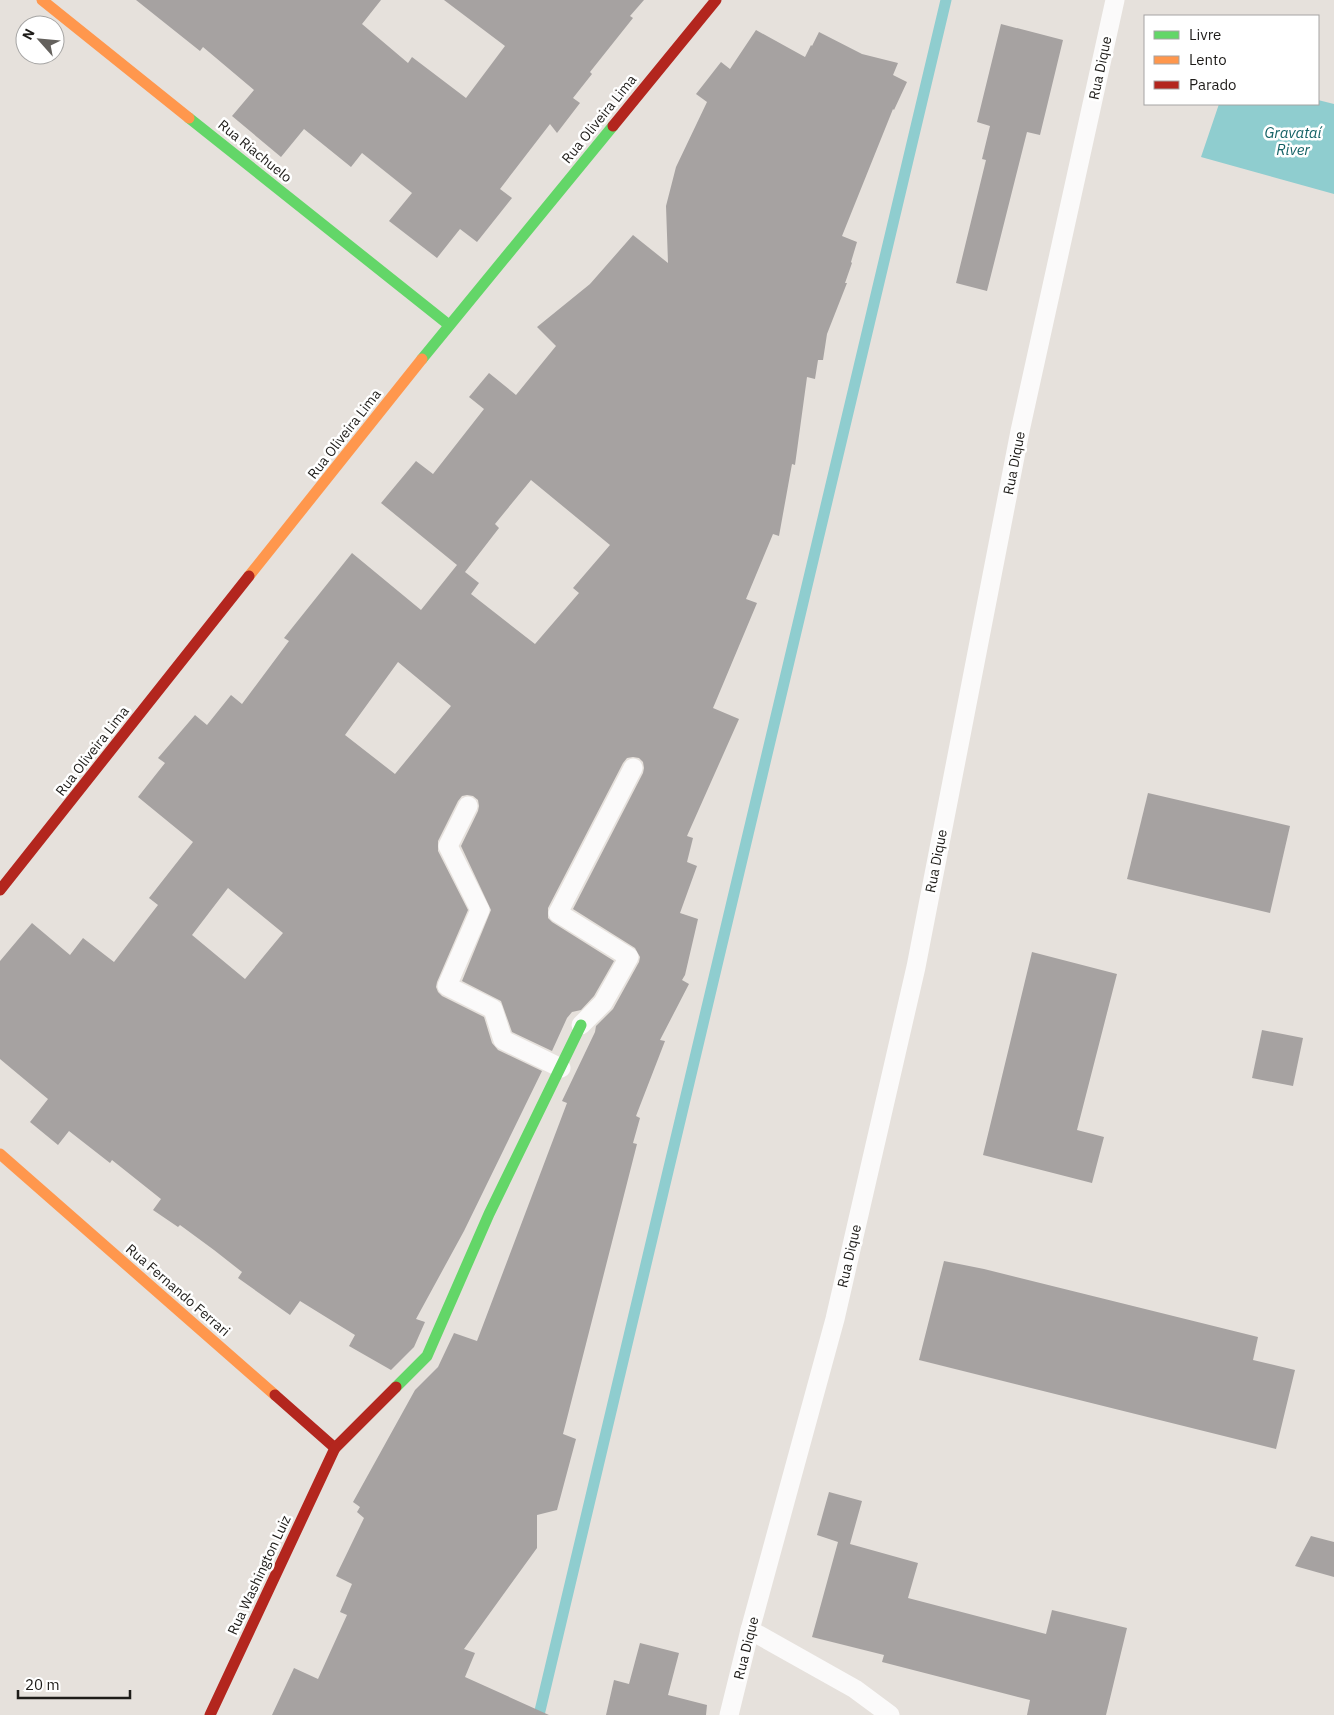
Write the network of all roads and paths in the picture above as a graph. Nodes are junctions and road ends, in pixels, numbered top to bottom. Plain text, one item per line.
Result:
1 (42, 0) edge
2 (716, 0) edge
3 (1115, 0) edge
4 (449, 325) junction
5 (633, 768) dead end
6 (468, 806) dead end
7 (0, 890) edge
8 (581, 1025) joint
9 (561, 1068) junction
10 (0, 1154) edge
11 (335, 1448) junction
12 (750, 1630) junction
13 (210, 1715) edge
14 (729, 1715) edge
15 (890, 1715) edge

1 - 4 street, Rua Riachuelo
2 - 4 street, Rua Oliveira Lima
3 - 12 lane, Rua Dique
4 - 7 street, Rua Oliveira Lima
5 - 8 lane
6 - 9 lane
8 - 9 street, Rua Washington Luiz
9 - 11 street, Rua Washington Luiz
10 - 11 street, Rua Fernando Ferrari
11 - 13 street, Rua Washington Luiz
12 - 14 lane, Rua Dique
12 - 15 lane

